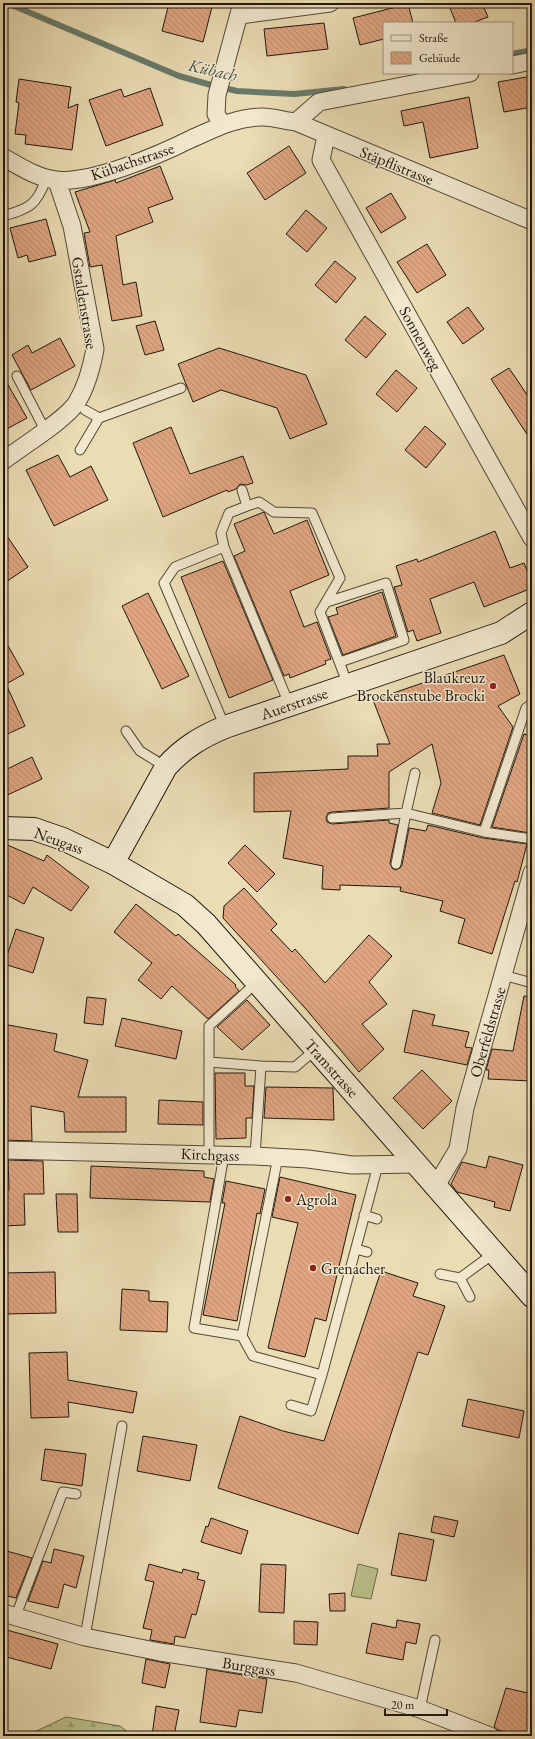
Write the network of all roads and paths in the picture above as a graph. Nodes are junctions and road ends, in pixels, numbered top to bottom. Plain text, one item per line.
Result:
1 (330, 3) edge
2 (241, 9) edge
3 (532, 61) edge
4 (513, 65) edge
5 (465, 74) edge
6 (261, 117) joint
7 (296, 122) junction
8 (222, 124) junction
9 (326, 136) junction
10 (3, 158) edge
11 (52, 180) junction
12 (3, 216) edge
13 (532, 221) edge
14 (17, 376) dead end
15 (181, 388) dead end
16 (85, 410) dead end
17 (99, 418) junction
18 (45, 430) junction
19 (80, 450) dead end
20 (3, 461) edge
21 (242, 490) dead end
22 (247, 506) junction
23 (532, 538) edge
24 (224, 547) junction
25 (327, 602) junction
26 (531, 619) edge
27 (340, 662) junction
28 (348, 684) junction
29 (289, 704) junction
30 (532, 704) edge
31 (224, 727) junction
32 (126, 731) dead end
33 (166, 767) junction
34 (416, 772) dead end
35 (406, 813) junction
36 (332, 818) dead end
37 (3, 828) edge
38 (484, 832) junction
39 (532, 839) edge
40 (113, 862) junction
41 (396, 864) dead end
42 (532, 873) edge
43 (528, 899) edge
44 (503, 975) junction
45 (257, 982) junction
46 (532, 983) edge
47 (315, 1050) junction
48 (209, 1062) junction
49 (261, 1066) junction
50 (3, 1150) edge
51 (216, 1155) junction
52 (255, 1156) junction
53 (278, 1157) junction
54 (417, 1164) junction
55 (378, 1166) junction
56 (436, 1186) junction
57 (364, 1215) junction
58 (377, 1219) dead end
59 (356, 1249) junction
60 (367, 1252) dead end
61 (493, 1254) junction
62 (440, 1274) dead end
63 (460, 1278) junction
64 (532, 1296) edge
65 (470, 1297) dead end
66 (242, 1336) junction
67 (322, 1375) junction
68 (291, 1405) dead end
69 (122, 1426) dead end
70 (76, 1494) dead end
71 (9, 1616) edge
72 (85, 1637) junction
73 (435, 1640) dead end
74 (420, 1709) junction
75 (490, 1736) edge

1 - 2 street
2 - 8 street
3 - 4 street
5 - 7 street
6 - 7 street, Stäpflistrasse
6 - 8 street, Kübachstrasse
7 - 9 street, Stäpflistrasse
8 - 11 street, Kübachstrasse
9 - 13 street, Stäpflistrasse
9 - 23 street, Sonnenweg
10 - 11 street
11 - 12 lane
11 - 18 street, Gstaldenstrasse
14 - 18 lane
15 - 17 lane
16 - 17 lane
17 - 19 lane
18 - 20 street, Gstaldenstrasse
21 - 22 lane
22 - 24 lane
22 - 25 lane
24 - 29 lane
24 - 31 lane
25 - 27 lane
25 - 27 lane
26 - 28 main road, Auerstrasse
27 - 28 lane
28 - 29 main road, Auerstrasse
29 - 31 main road, Auerstrasse
30 - 38 lane
31 - 33 main road, Auerstrasse
32 - 33 lane
33 - 40 main road, Auerstrasse
34 - 35 lane
35 - 36 lane
35 - 38 lane
35 - 41 lane
37 - 40 main road, Neugass
38 - 39 lane
40 - 45 main road, Tramstrasse
42 - 43 street, Oberfeldstrasse
43 - 44 street, Oberfeldstrasse
44 - 46 lane
44 - 56 street, Oberfeldstrasse
45 - 47 main road, Tramstrasse
45 - 48 lane
47 - 49 lane
47 - 54 main road, Tramstrasse
48 - 49 lane
48 - 51 lane
49 - 52 lane
50 - 51 street, Kirchgass
51 - 52 street, Kirchgass
51 - 66 lane
52 - 53 street, Kirchgass
53 - 55 street, Kirchgass
53 - 66 lane
54 - 55 street, Kirchgass
54 - 56 main road, Tramstrasse
55 - 57 lane
56 - 61 main road, Tramstrasse
57 - 58 lane
57 - 59 lane
59 - 60 lane
59 - 67 lane
61 - 63 lane
61 - 64 main road, Tramstrasse
62 - 63 lane
63 - 65 lane
66 - 67 lane
67 - 68 lane
69 - 72 lane
70 - 71 lane
71 - 72 street, Burggass
72 - 74 street, Burggass
73 - 74 lane
74 - 75 street, Burggass

